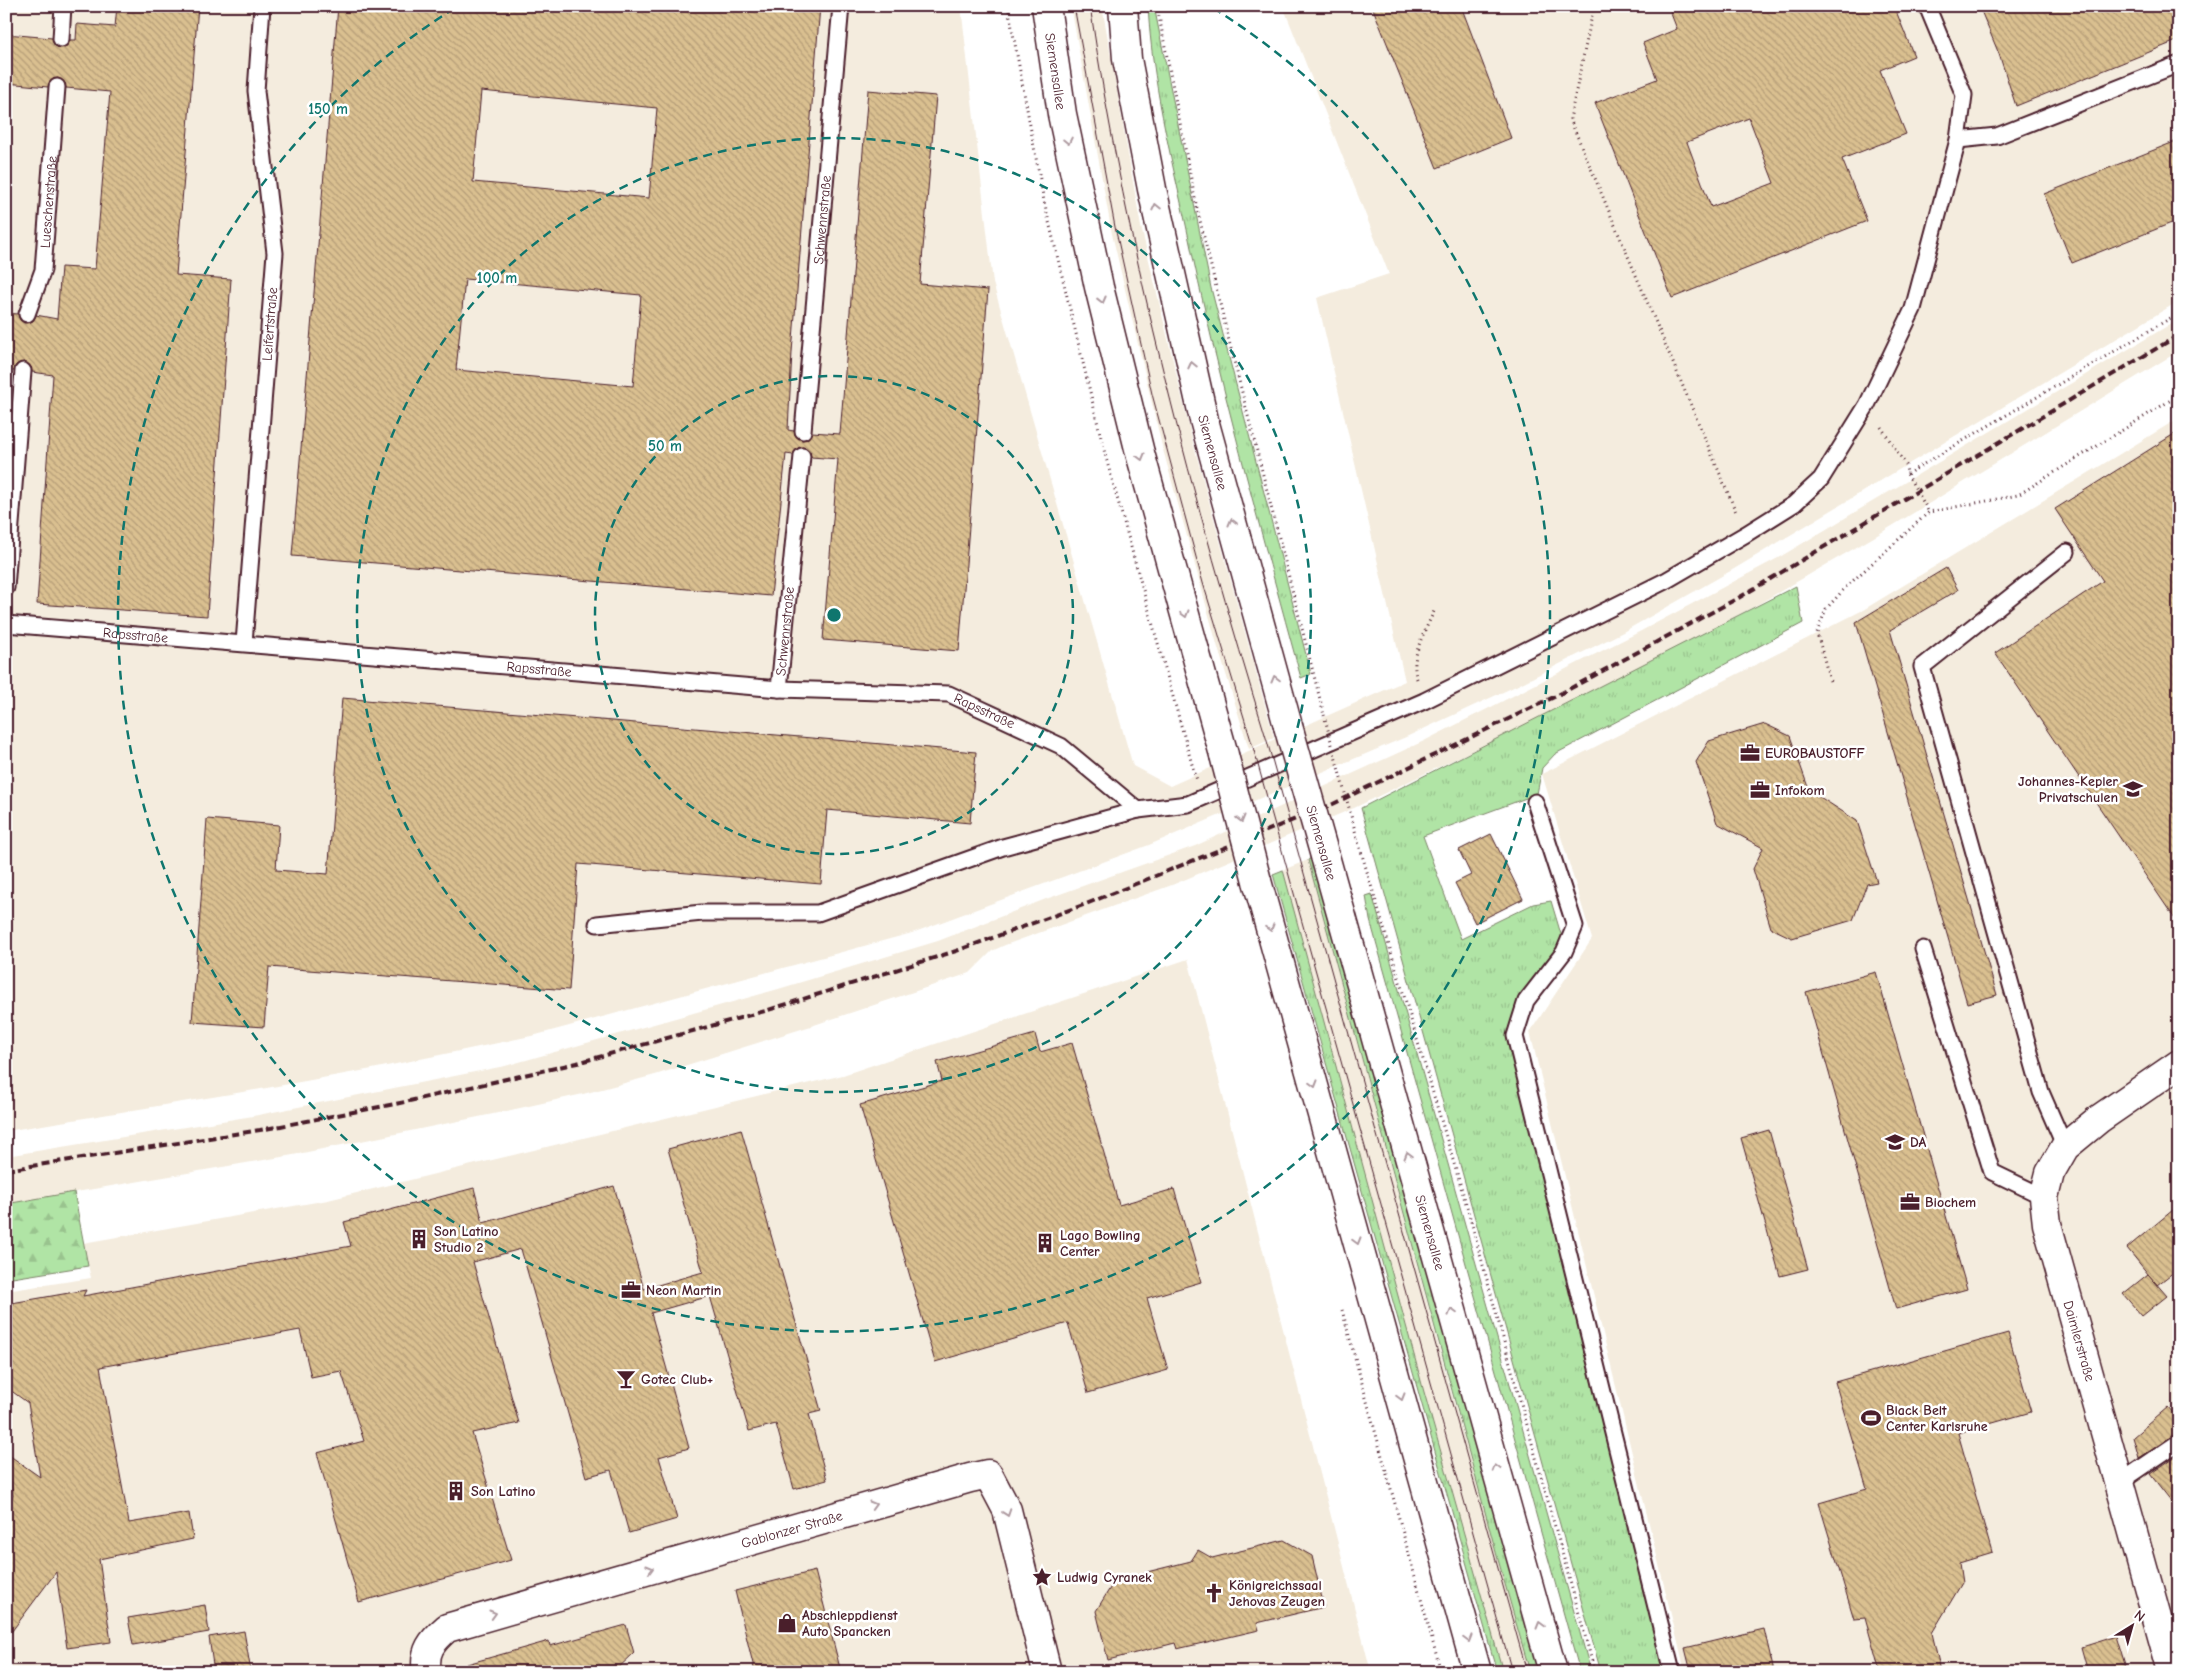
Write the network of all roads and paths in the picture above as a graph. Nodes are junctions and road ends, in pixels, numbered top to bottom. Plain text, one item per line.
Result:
1 (63, 6) edge
2 (262, 6) edge
3 (841, 6) edge
4 (1046, 6) edge
5 (1123, 6) edge
6 (1157, 6) edge
7 (1594, 6) edge
8 (1927, 6) edge
9 (61, 39) dead end
10 (2179, 64) edge
11 (57, 87) dead end
12 (1958, 140) junction
13 (2179, 313) edge
14 (27, 314) dead end
15 (23, 371) dead end
16 (2179, 395) edge
17 (1867, 406) junction
18 (803, 431) dead end
19 (802, 456) dead end
20 (1907, 474) junction
21 (1929, 512) junction
22 (1746, 534) junction
23 (2067, 552) dead end
24 (6, 588) edge
25 (1435, 609) dead end
26 (6, 624) edge
27 (244, 643) junction
28 (1830, 681) dead end
29 (779, 689) junction
30 (1424, 701) junction
31 (1535, 802) dead end
32 (1138, 810) junction
33 (597, 924) dead end
34 (1923, 949) dead end
35 (2179, 1064) edge
36 (2065, 1147) junction
37 (2044, 1197) junction
38 (2179, 1442) edge
39 (2120, 1483) junction
40 (427, 1672) edge
41 (1047, 1672) edge
42 (1477, 1672) edge
43 (1553, 1672) edge
44 (1595, 1672) edge
45 (1672, 1672) edge
46 (2172, 1672) edge

1 - 9 lane
2 - 27 lane, Leifertstraße
3 - 18 lane, Schwennstraße
4 -> 42 main road, Siemensallee, bridge
43 -> 5 main road, Siemensallee, bridge
6 - 44 path, bridge
7 - 22 path
8 - 12 lane
10 - 12 lane
11 - 14 lane, Lueschenstraße
12 - 17 lane
13 - 20 path
15 - 24 lane
16 - 21 path
17 - 20 path
17 - 22 lane
19 - 29 lane, Schwennstraße
20 - 21 path
21 - 28 path
22 - 30 lane
23 - 36 lane
25 - 30 path
26 - 27 lane, Rapsstraße
27 - 29 lane, Rapsstraße
29 - 32 lane, Rapsstraße
30 - 32 lane
31 - 45 lane
32 - 33 lane
34 - 37 lane
35 - 36 main road, Daimlerstraße
36 - 37 main road, Daimlerstraße
37 - 39 main road, Daimlerstraße
38 - 39 lane
39 - 46 main road, Daimlerstraße
40 -> 41 main road, Gablonzer Straße

